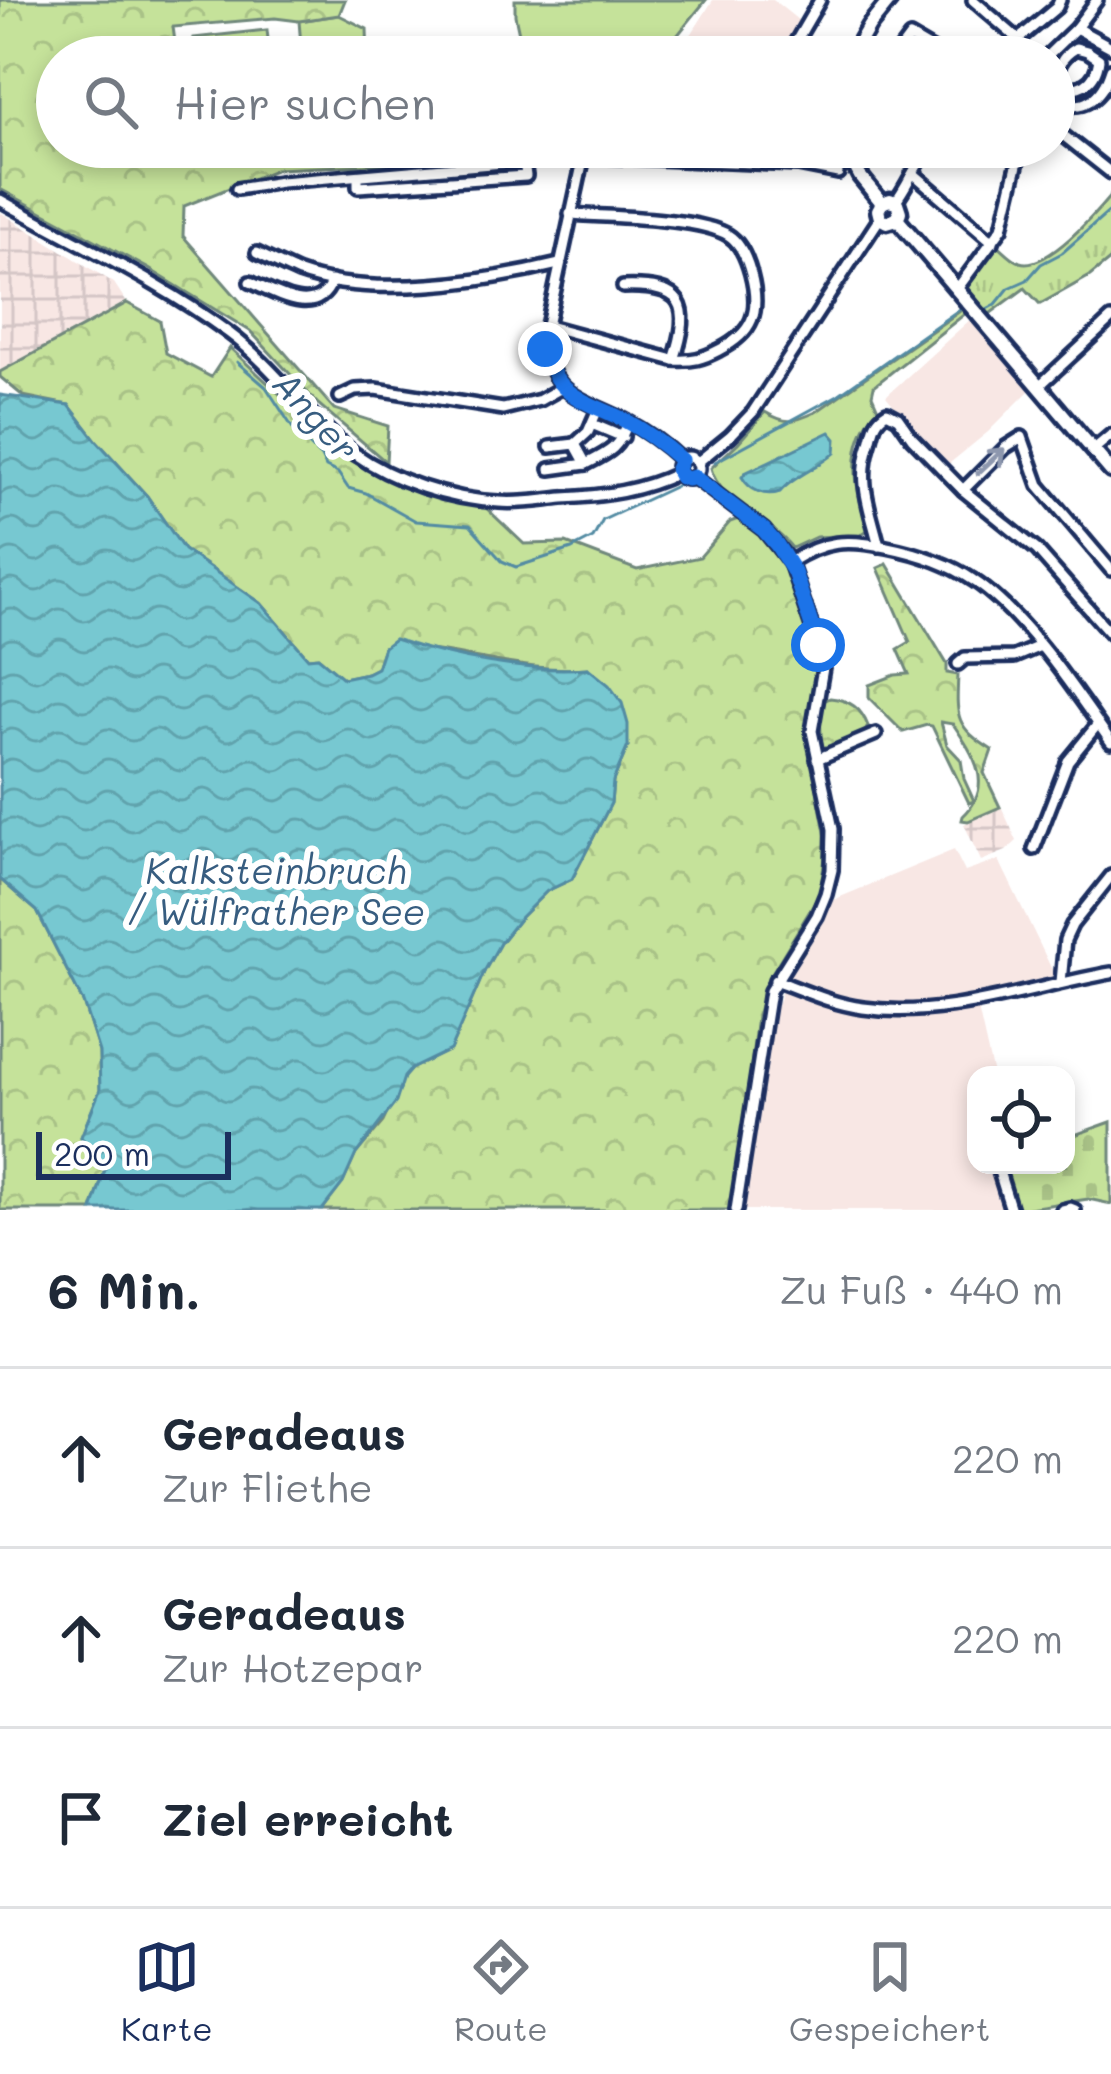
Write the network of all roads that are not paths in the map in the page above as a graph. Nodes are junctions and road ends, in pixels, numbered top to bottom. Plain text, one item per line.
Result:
1 (820, 0) edge
2 (890, 0) edge
3 (973, 0) edge
4 (1097, 0) edge
5 (1059, 3) edge
6 (1076, 28) junction
7 (799, 36) edge
8 (863, 36) edge
9 (1015, 36) edge
10 (1021, 36) edge
11 (1068, 36) edge
12 (1111, 46) edge
13 (1075, 49) edge
14 (1111, 70) edge
15 (1075, 88) edge
16 (1075, 105) edge
17 (1075, 145) edge
18 (441, 168) edge
19 (581, 168) edge
20 (813, 168) edge
21 (856, 168) edge
22 (916, 168) edge
23 (1017, 168) edge
24 (838, 173) dead end
25 (1111, 173) edge
26 (914, 174) junction
27 (237, 189) dead end
28 (0, 200) edge
29 (886, 208) junction
30 (570, 214) junction
31 (993, 242) junction
32 (257, 253) dead end
33 (559, 264) junction
34 (332, 281) junction
35 (250, 282) dead end
36 (622, 287) dead end
37 (957, 289) junction
38 (1111, 319) edge
39 (548, 326) junction
40 (674, 360) junction
41 (1039, 386) junction
42 (563, 387) junction
43 (340, 397) dead end
44 (598, 409) junction
45 (628, 422) junction
46 (592, 424) junction
47 (1111, 435) edge
48 (623, 437) junction
49 (575, 444) junction
50 (550, 447) dead end
51 (1093, 450) junction
52 (681, 460) junction
53 (698, 463) junction
54 (586, 464) junction
55 (550, 469) dead end
56 (1111, 471) edge
57 (678, 472) junction
58 (694, 477) junction
59 (963, 490) junction
60 (879, 546) junction
61 (790, 562) junction
62 (1111, 570) edge
63 (1111, 634) edge
64 (1040, 646) junction
65 (958, 664) dead end
66 (1098, 724) junction
67 (876, 734) dead end
68 (1111, 742) edge
69 (817, 759) junction
70 (1034, 849) dead end
71 (1111, 876) edge
72 (1111, 973) edge
73 (775, 980) junction
74 (1060, 982) junction
75 (1000, 1174) edge
76 (736, 1210) edge
77 (1011, 1210) edge
78 (1062, 1210) edge
79 (1075, 1210) edge

1 - 7 street
2 - 8 main road
3 - 9 street
4 - 6 street
5 - 10 street
6 - 11 street
6 - 12 street
13 - 15 street
14 - 16 street
17 - 25 street
18 - 27 street
19 - 30 street
20 - 24 street
21 - 29 main road
22 - 26 street
23 - 31 street
26 - 29 street
26 - 31 street
28 - 57 street
29 - 37 main road
29 - 53 street
30 - 33 street
30 - 40 street
31 - 37 street
32 - 34 street
33 - 34 street
33 - 39 street
34 - 35 street
36 - 40 street
37 - 41 main road
38 - 41 street
39 - 40 street
39 - 42 street
41 - 51 main road
42 - 43 street
42 - 44 street
44 - 45 street
44 - 46 street
45 - 48 street
45 - 52 street
46 - 48 street
46 - 49 street
47 - 51 street
48 - 54 street
49 - 50 street
49 - 54 street
51 - 56 main road
52 - 53 street
52 - 57 street
53 - 58 street
54 - 55 street
57 - 58 street
58 - 61 street
59 - 60 street
59 -> 62 street
59 - 63 street
60 - 61 street
60 - 64 street
61 - 69 street
64 - 65 street
64 - 66 street
66 - 68 street
66 - 70 street
67 - 69 street
69 - 73 street
71 - 74 street
72 - 74 street
73 - 74 street
73 - 76 street
75 - 77 street
78 - 79 street

